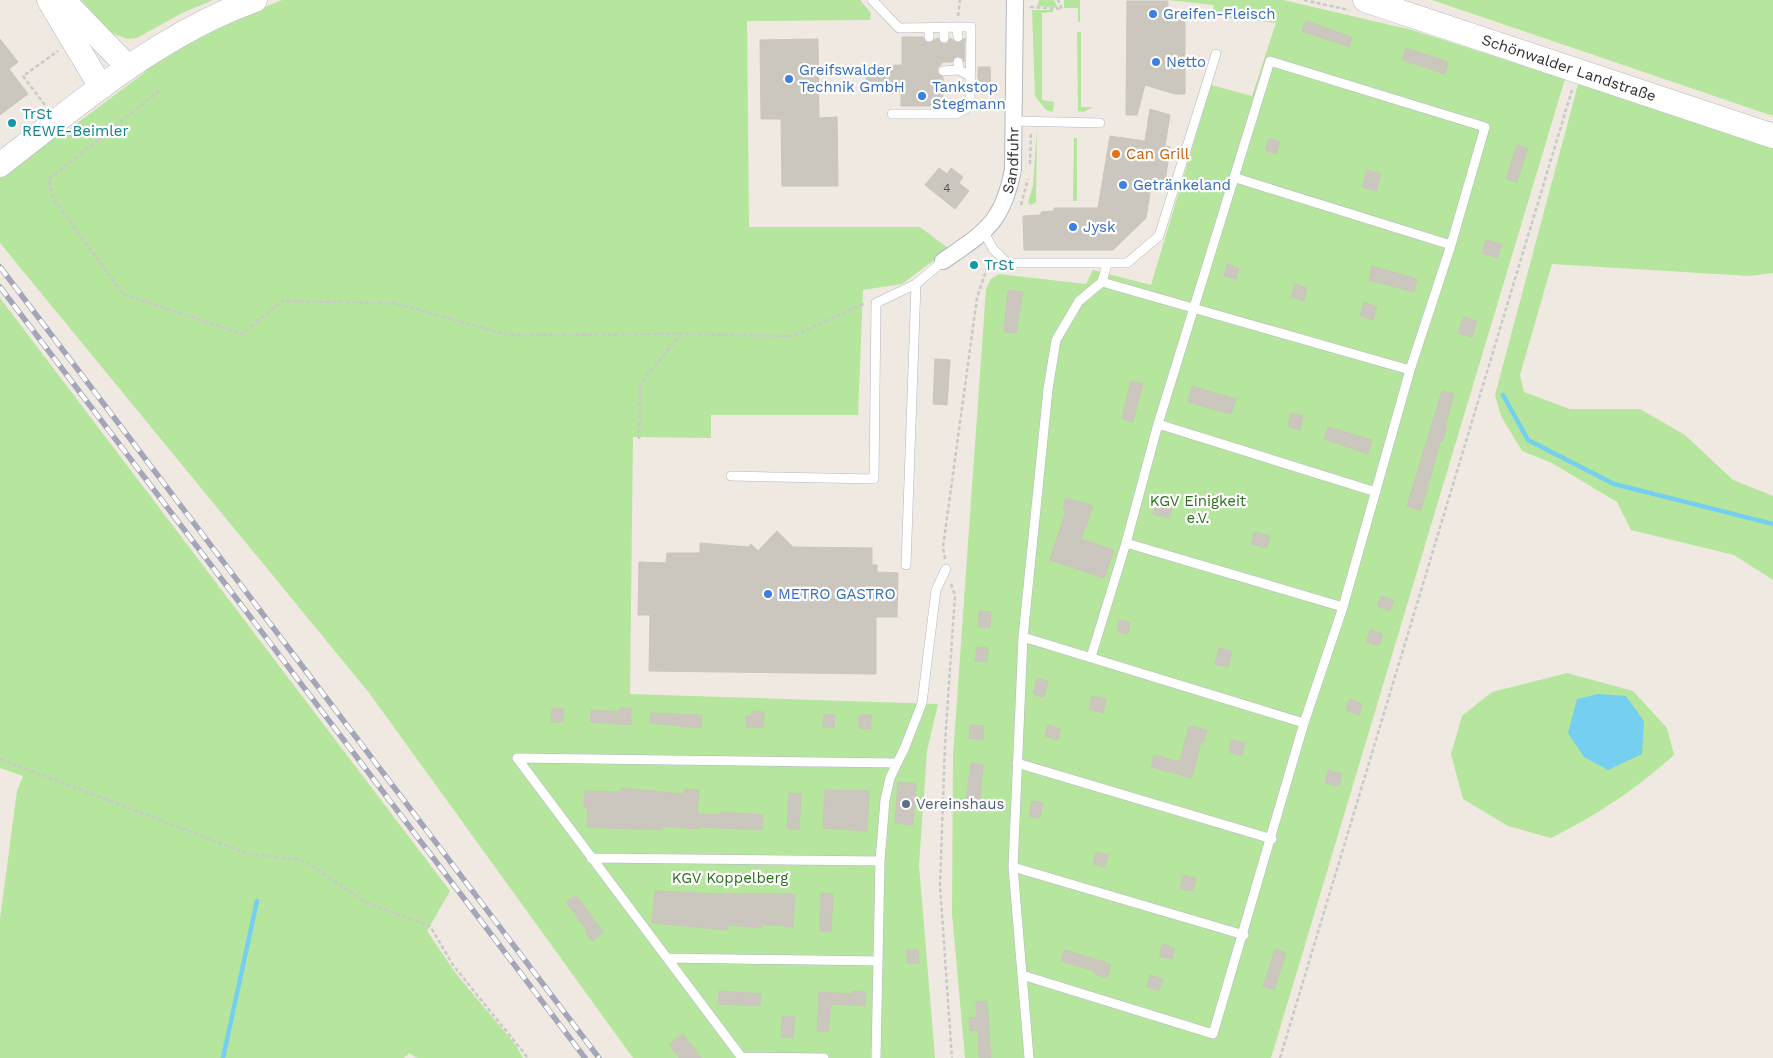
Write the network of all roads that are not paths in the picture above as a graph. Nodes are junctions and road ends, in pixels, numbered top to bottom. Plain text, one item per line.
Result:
1 (49, 0) edge
2 (63, 0) edge
3 (255, 0) edge
4 (872, 0) edge
5 (1015, 0) edge
6 (1365, 0) edge
7 (915, 27) junction
8 (929, 27) junction
9 (944, 27) junction
10 (957, 27) junction
11 (915, 37) dead end
12 (929, 38) dead end
13 (944, 38) dead end
14 (958, 38) dead end
15 (1216, 54) dead end
16 (128, 67) junction
17 (944, 68) dead end
18 (970, 76) junction
19 (101, 87) junction
20 (970, 106) junction
21 (892, 114) dead end
22 (1014, 114) junction
23 (1100, 123) dead end
24 (1773, 136) edge
25 (0, 165) edge
26 (1236, 178) junction
27 (984, 232) junction
28 (1451, 245) junction
29 (943, 261) joint
30 (1107, 264) junction
31 (1102, 282) junction
32 (916, 284) junction
33 (1196, 308) junction
34 (1410, 370) junction
35 (1158, 424) junction
36 (731, 476) dead end
37 (1376, 492) junction
38 (1126, 543) junction
39 (906, 566) dead end
40 (946, 570) road end
41 (1343, 607) junction
42 (1023, 637) junction
43 (1091, 657) junction
44 (1304, 723) junction
45 (896, 763) junction
46 (1017, 763) junction
47 (1272, 839) junction
48 (591, 858) junction
49 (880, 861) junction
50 (1013, 867) junction
51 (1244, 935) junction
52 (668, 958) junction
53 (878, 961) junction
54 (1022, 975) junction
55 (741, 1057) edge
56 (824, 1058) edge
57 (876, 1058) edge
58 (1029, 1058) edge

1 - 19 main road
2 - 16 main road
3 - 16 main road
4 - 7 lane
5 - 22 street, Sandfuhr
6 - 24 main road, Schönwalder Landstraße
7 - 8 lane
7 - 11 lane
8 - 9 lane
8 - 12 lane
9 - 10 lane
9 - 13 lane
10 - 14 lane
10 - 18 lane
15 - 30 lane
16 - 19 main road
17 - 18 lane
18 - 20 lane
19 - 25 main road
20 - 21 lane
20 - 22 lane
22 - 23 lane
22 - 27 street, Sandfuhr
26 - 28 lane
26 - 28 lane
26 - 33 lane
27 - 29 street, Sandfuhr
27 - 30 lane
28 - 34 lane
29 - 32 lane
30 - 31 lane
31 - 33 lane
31 - 42 lane
32 - 36 lane
32 - 39 lane
33 - 34 lane
33 - 35 lane
34 - 37 lane
35 - 37 lane
35 - 38 lane
37 - 41 lane
38 - 41 lane
38 - 43 lane
40 - 45 lane
41 - 44 lane
42 - 43 lane
42 - 46 lane
43 - 44 lane
44 - 47 lane
45 - 48 lane
45 - 49 lane
46 - 47 lane
46 - 50 lane
47 - 51 lane
48 - 49 lane
48 - 52 lane
49 - 53 lane
50 - 51 lane
50 - 54 lane
51 - 54 lane
52 - 53 lane
52 - 55 lane
53 - 57 lane
54 - 58 lane
55 - 56 lane

